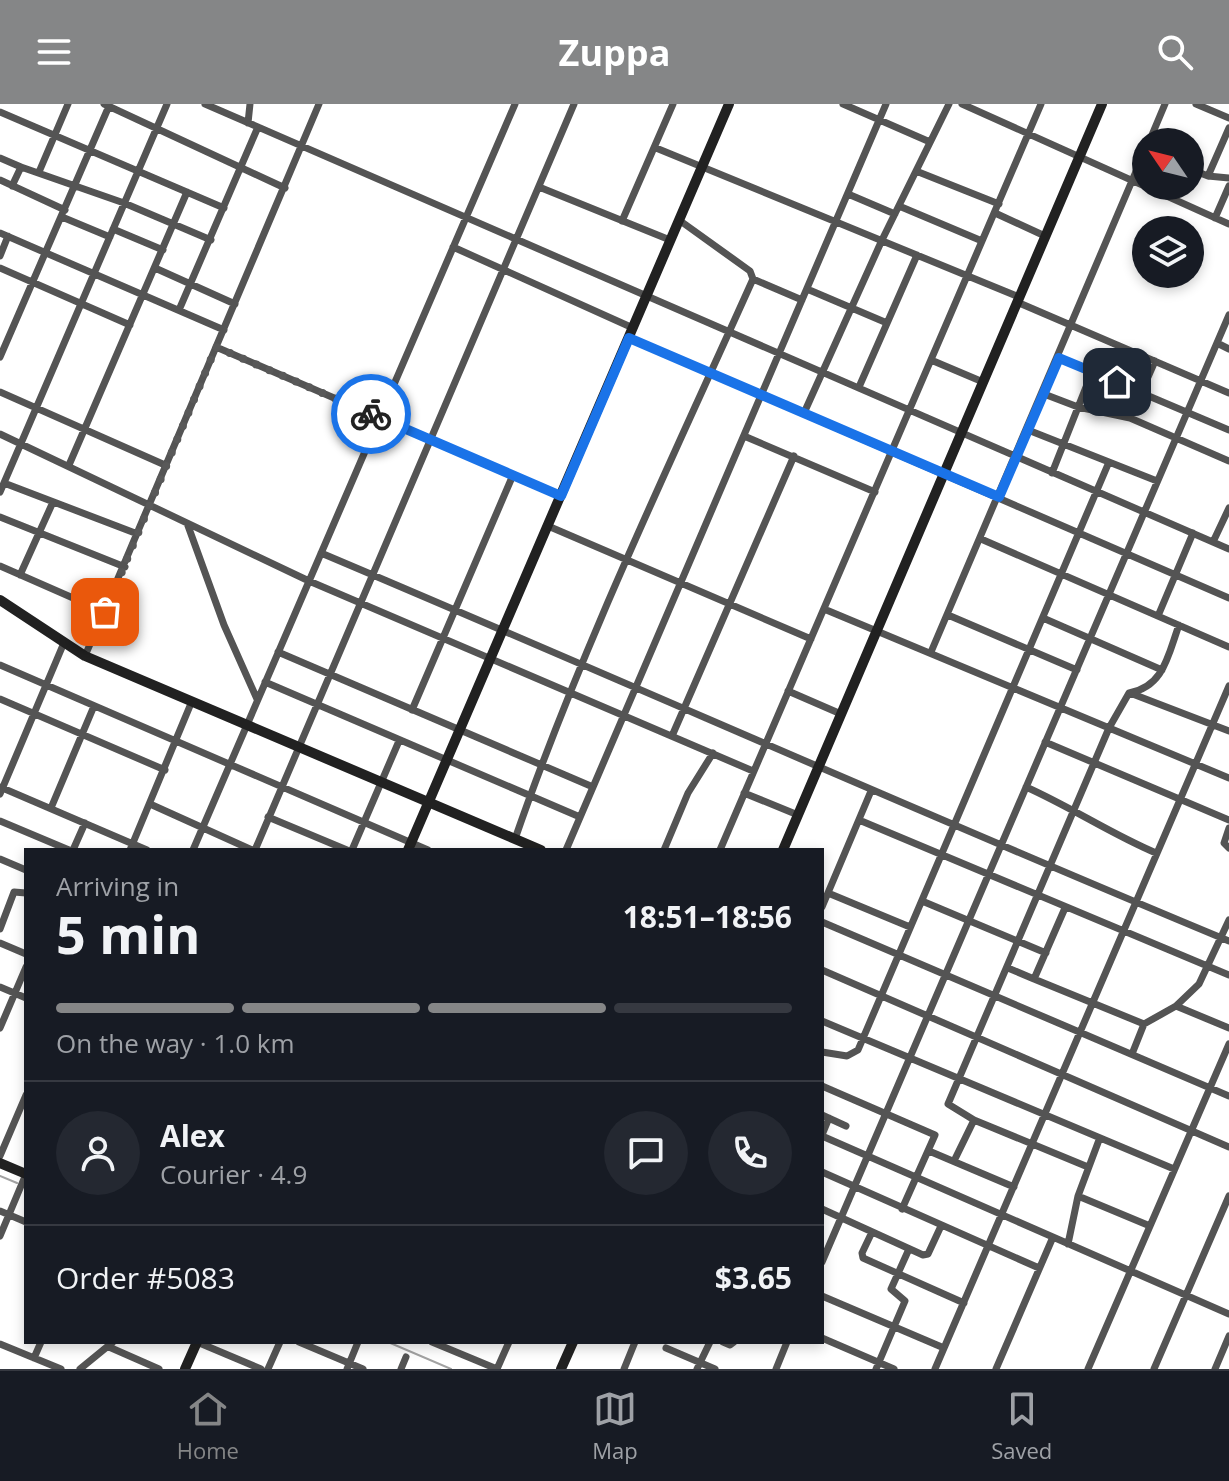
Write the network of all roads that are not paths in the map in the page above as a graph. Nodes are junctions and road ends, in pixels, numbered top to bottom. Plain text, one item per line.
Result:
1 (6, 104) edge
2 (68, 104) edge
3 (167, 104) edge
4 (205, 104) edge
5 (250, 104) edge
6 (319, 104) edge
7 (515, 104) edge
8 (574, 104) edge
9 (673, 104) edge
10 (729, 104) edge
11 (843, 104) edge
12 (886, 104) edge
13 (949, 104) edge
14 (962, 104) edge
15 (1041, 104) edge
16 (1102, 104) edge
17 (1165, 104) edge
18 (1196, 104) edge
19 (107, 105) edge
20 (1, 114) edge
21 (1229, 118) edge
22 (880, 120) junction
23 (248, 123) junction
24 (258, 127) junction
25 (157, 128) junction
26 (1155, 128) edge
27 (1229, 128) edge
28 (1028, 134) junction
29 (55, 136) junction
30 (930, 142) junction
31 (303, 147) junction
32 (656, 148) junction
33 (90, 151) junction
34 (1079, 157) junction
35 (0, 158) edge
36 (21, 167) junction
37 (702, 167) junction
38 (239, 168) junction
39 (138, 171) junction
40 (916, 171) junction
41 (39, 172) junction
42 (1204, 174) edge
43 (1208, 176) junction
44 (1229, 178) edge
45 (0, 180) edge
46 (1131, 182) junction
47 (75, 185) junction
48 (12, 186) junction
49 (1229, 186) edge
50 (539, 187) junction
51 (285, 188) junction
52 (187, 192) junction
53 (848, 194) junction
54 (124, 203) junction
55 (999, 204) junction
56 (899, 206) junction
57 (224, 208) junction
58 (995, 213) junction
59 (63, 214) junction
60 (895, 214) junction
61 (466, 217) junction
62 (1215, 218) junction
63 (679, 220) junction
64 (622, 221) junction
65 (836, 222) junction
66 (174, 224) junction
67 (1229, 224) edge
68 (111, 233) junction
69 (4, 235) edge
70 (1045, 236) junction
71 (517, 239) junction
72 (211, 240) junction
73 (670, 240) junction
74 (882, 240) junction
75 (982, 241) junction
76 (453, 247) junction
77 (163, 250) junction
78 (45, 253) junction
79 (917, 255) junction
80 (0, 256) edge
81 (0, 268) edge
82 (155, 268) junction
83 (503, 270) junction
84 (94, 274) junction
85 (967, 275) junction
86 (753, 279) junction
87 (33, 282) junction
88 (190, 284) junction
89 (807, 289) junction
90 (143, 295) junction
91 (647, 295) junction
92 (802, 300) junction
93 (1018, 300) junction
94 (81, 304) junction
95 (235, 304) junction
96 (852, 308) junction
97 (179, 310) junction
98 (1229, 315) edge
99 (887, 323) junction
100 (130, 325) junction
101 (1073, 325) junction
102 (224, 330) junction
103 (729, 332) junction
104 (631, 333) junction
105 (1217, 343) junction
106 (216, 347) junction
107 (1229, 349) edge
108 (779, 353) junction
109 (0, 357) edge
110 (1059, 358) junction
111 (931, 360) junction
112 (1155, 361) junction
113 (1092, 372) junction
114 (711, 373) junction
115 (823, 373) junction
116 (1201, 381) junction
117 (983, 382) junction
118 (859, 387) junction
119 (0, 392) edge
120 (1141, 392) junction
121 (1229, 393) edge
122 (1044, 394) junction
123 (761, 395) junction
124 (1078, 407) junction
125 (36, 408) junction
126 (910, 409) junction
127 (1187, 411) junction
128 (804, 413) junction
129 (378, 417) junction
130 (1130, 418) junction
131 (85, 429) junction
132 (1028, 430) junction
133 (1229, 430) edge
134 (961, 433) junction
135 (0, 434) edge
136 (744, 436) junction
137 (1175, 439) junction
138 (432, 441) junction
139 (21, 444) junction
140 (1062, 444) junction
141 (892, 451) junction
142 (794, 456) junction
143 (1016, 457) junction
144 (1229, 461) edge
145 (1109, 462) junction
146 (69, 465) junction
147 (165, 465) junction
148 (1052, 473) junction
149 (944, 474) junction
150 (513, 475) junction
151 (1157, 481) junction
152 (4, 483) junction
153 (0, 492) edge
154 (875, 492) junction
155 (1097, 492) junction
156 (561, 496) junction
157 (999, 497) junction
158 (53, 502) junction
159 (148, 503) junction
160 (1229, 508) edge
161 (1144, 512) junction
162 (0, 517) edge
163 (187, 523) junction
164 (548, 526) junction
165 (40, 530) junction
166 (135, 533) junction
167 (1080, 533) junction
168 (1193, 533) junction
169 (981, 539) junction
170 (1213, 542) junction
171 (1229, 549) edge
172 (321, 553) junction
173 (1126, 553) junction
174 (628, 560) junction
175 (0, 566) edge
176 (125, 567) junction
177 (1062, 573) junction
178 (1176, 574) junction
179 (20, 575) junction
180 (372, 575) junction
181 (309, 581) junction
182 (681, 583) junction
183 (1109, 595) junction
184 (1229, 598) edge
185 (0, 600) edge
186 (361, 603) junction
187 (729, 604) junction
188 (455, 609) junction
189 (824, 609) junction
190 (105, 612) junction
191 (948, 615) junction
192 (1158, 616) junction
193 (1043, 618) junction
194 (1179, 625) junction
195 (503, 630) junction
196 (877, 630) junction
197 (443, 638) junction
198 (811, 639) junction
199 (1090, 640) junction
200 (63, 645) junction
201 (1229, 647) edge
202 (1029, 649) junction
203 (278, 652) junction
204 (931, 652) junction
205 (85, 656) junction
206 (491, 658) junction
207 (584, 663) junction
208 (0, 665) edge
209 (1077, 670) junction
210 (1162, 670) junction
211 (330, 674) junction
212 (265, 682) junction
213 (47, 686) junction
214 (637, 686) junction
215 (1013, 686) junction
216 (1229, 686) edge
217 (788, 691) junction
218 (572, 693) junction
219 (1129, 693) junction
220 (0, 699) edge
221 (257, 699) junction
222 (192, 700) junction
223 (317, 705) junction
224 (94, 706) junction
225 (685, 706) junction
226 (1061, 707) junction
227 (412, 710) junction
228 (841, 714) junction
229 (36, 715) junction
230 (624, 715) junction
231 (247, 724) junction
232 (1213, 724) junction
233 (1109, 728) junction
234 (460, 730) junction
235 (1229, 731) edge
236 (83, 734) junction
237 (672, 736) junction
238 (176, 741) junction
239 (399, 741) junction
240 (1045, 742) junction
241 (764, 745) junction
242 (299, 746) junction
243 (713, 753) junction
244 (446, 762) junction
245 (1094, 763) junction
246 (229, 764) junction
247 (1195, 764) junction
248 (541, 766) junction
249 (817, 769) junction
250 (165, 770) junction
251 (753, 771) junction
252 (1229, 778) edge
253 (381, 781) junction
254 (281, 787) junction
255 (593, 787) junction
256 (1026, 787) junction
257 (1, 789) edge
258 (871, 791) junction
259 (744, 793) junction
260 (530, 795) junction
261 (1179, 800) junction
262 (429, 802) junction
263 (150, 804) junction
264 (51, 808) junction
265 (1075, 809) junction
266 (798, 815) junction
267 (268, 817) junction
268 (580, 817) junction
269 (859, 820) junction
270 (1229, 820) edge
271 (0, 821) edge
272 (364, 822) junction
273 (85, 823) junction
274 (954, 824) junction
275 (203, 828) junction
276 (1229, 828) edge
277 (515, 839) junction
278 (1001, 844) junction
279 (410, 846) edge
280 (132, 847) edge
281 (66, 848) edge
282 (72, 848) edge
283 (194, 848) edge
284 (249, 848) edge
285 (255, 848) edge
286 (344, 848) edge
287 (350, 848) edge
288 (536, 848) edge
289 (567, 848) edge
290 (665, 848) edge
291 (721, 848) edge
292 (784, 848) edge
293 (1229, 848) edge
294 (1156, 853) junction
295 (940, 855) junction
296 (0, 859) edge
297 (1051, 865) junction
298 (24, 869) edge
299 (988, 875) junction
300 (24, 893) edge
301 (828, 893) junction
302 (1038, 897) junction
303 (922, 901) junction
304 (824, 902) edge
305 (1135, 903) junction
306 (1065, 908) junction
307 (1229, 920) edge
308 (969, 921) junction
309 (824, 923) edge
310 (910, 927) junction
311 (0, 929) edge
312 (1123, 932) junction
313 (1225, 940) edge
314 (1019, 942) junction
315 (0, 943) edge
316 (24, 953) edge
317 (1046, 953) junction
318 (898, 956) junction
319 (1208, 967) junction
320 (1008, 968) junction
321 (824, 971) edge
322 (24, 972) edge
323 (945, 975) junction
324 (1229, 975) edge
325 (1034, 979) junction
326 (0, 987) edge
327 (15, 993) junction
328 (881, 995) junction
329 (24, 997) edge
330 (995, 997) junction
331 (1093, 1003) junction
332 (1176, 1006) junction
333 (928, 1014) junction
334 (824, 1022) edge
335 (1144, 1024) junction
336 (0, 1028) edge
337 (1229, 1028) edge
338 (1081, 1032) junction
339 (978, 1036) junction
340 (863, 1038) junction
341 (1229, 1044) edge
342 (824, 1054) edge
343 (1132, 1054) junction
344 (910, 1057) junction
345 (1063, 1073) junction
346 (959, 1080) junction
347 (824, 1087) edge
348 (1211, 1088) junction
349 (1229, 1096) edge
350 (24, 1100) edge
351 (886, 1114) junction
352 (826, 1117) edge
353 (1043, 1117) junction
354 (974, 1120) junction
355 (846, 1126) dead end
356 (1192, 1130) junction
357 (824, 1137) edge
358 (1099, 1140) junction
359 (1033, 1143) junction
360 (1229, 1147) edge
361 (929, 1151) junction
362 (0, 1156) edge
363 (869, 1157) junction
364 (954, 1161) junction
365 (0, 1163) edge
366 (1088, 1167) junction
367 (1174, 1169) junction
368 (24, 1173) edge
369 (824, 1173) edge
370 (917, 1178) junction
371 (24, 1179) edge
372 (855, 1187) junction
373 (1014, 1187) junction
374 (1078, 1196) junction
375 (1229, 1196) edge
376 (902, 1209) junction
377 (824, 1210) edge
378 (0, 1211) edge
379 (9, 1215) junction
380 (1002, 1215) junction
381 (841, 1217) junction
382 (24, 1221) edge
383 (941, 1226) junction
384 (1150, 1226) junction
385 (872, 1232) junction
386 (0, 1236) edge
387 (1053, 1237) junction
388 (1068, 1244) junction
389 (989, 1247) junction
390 (909, 1249) junction
391 (824, 1257) edge
392 (1039, 1268) junction
393 (1130, 1271) junction
394 (899, 1274) junction
395 (1186, 1295) junction
396 (824, 1297) edge
397 (964, 1303) junction
398 (1229, 1314) edge
399 (895, 1327) junction
400 (1229, 1336) edge
401 (824, 1339) edge
402 (0, 1344) edge
403 (40, 1344) edge
404 (196, 1344) edge
405 (202, 1344) edge
406 (279, 1344) edge
407 (303, 1344) edge
408 (357, 1344) edge
409 (437, 1344) edge
410 (456, 1344) edge
411 (508, 1344) edge
412 (572, 1344) edge
413 (634, 1344) edge
414 (709, 1344) edge
415 (786, 1344) edge
416 (111, 1345) edge
417 (666, 1348) dead end
418 (944, 1348) junction
419 (454, 1351) junction
420 (406, 1357) dead end
421 (34, 1358) junction
422 (348, 1366) edge
423 (698, 1366) edge
424 (877, 1366) edge
425 (61, 1369) edge
426 (80, 1369) edge
427 (159, 1369) edge
428 (185, 1369) edge
429 (261, 1369) edge
430 (268, 1369) edge
431 (363, 1369) edge
432 (401, 1369) edge
433 (497, 1369) edge
434 (561, 1369) edge
435 (624, 1369) edge
436 (715, 1369) edge
437 (776, 1369) edge
438 (894, 1369) edge
439 (935, 1369) edge
440 (996, 1369) edge
441 (1088, 1369) edge
442 (1154, 1369) edge
443 (1215, 1369) edge

1 - 20 street
2 - 29 street
3 - 25 street
4 - 23 street
5 - 23 street
6 - 31 street
7 - 61 street
8 - 50 street
9 - 32 street
10 - 37 main road
11 - 22 street
12 - 22 street
13 - 30 street
14 - 28 street
15 - 28 street
16 - 34 main road
17 - 26 street
18 - 21 street
19 - 25 street
19 - 33 street
20 - 29 street
22 - 30 street
22 - 53 street
23 - 24 street
24 - 31 street
24 - 38 street
25 - 38 street
25 - 39 street
27 - 43 street
28 - 34 street
28 - 55 street
29 - 33 street
29 - 41 street
30 - 40 street
31 - 51 street
31 - 61 street
32 - 37 street
32 - 64 street
33 - 39 street
33 - 47 street
34 - 46 street
34 - 70 main road
35 - 36 street
36 - 41 street
36 - 48 street
37 - 63 main road
37 - 65 street
38 - 51 street
38 - 57 street
39 - 52 street
39 - 54 street
40 - 55 street
40 - 56 street
41 - 47 street
42 - 43 street
43 - 44 street
45 - 48 street
46 - 62 street
46 - 101 street
47 - 54 street
47 - 59 street
48 - 59 street
49 - 62 street
50 - 64 street
50 - 71 street
51 - 95 street
52 - 57 street
52 - 66 street
53 - 60 street
53 - 65 street
54 - 66 street
54 - 68 street
55 - 58 street
56 - 60 street
56 - 75 street
57 - 72 street
58 - 70 street
58 - 75 street
59 - 68 street
59 - 78 street
60 - 74 street
61 - 71 street
61 - 76 street
62 - 67 street
63 - 73 main road
63 - 86 street
64 - 73 street
65 - 74 street
65 - 89 street
66 - 72 street
66 - 77 street
68 - 77 street
68 - 84 street
69 - 78 street
69 - 80 street
70 - 93 main road
71 - 83 street
71 - 91 street
72 - 88 street
73 - 91 main road
74 - 79 street
74 - 96 street
75 - 85 street
76 - 83 street
76 - 129 street
77 - 82 street
78 - 84 street
78 - 87 street
79 - 85 street
79 - 99 street
81 - 87 street
82 - 88 street
82 - 90 street
83 - 104 street
83 - 138 street
84 - 90 street
84 - 94 street
85 - 93 street
85 - 111 street
86 - 92 street
86 - 103 street
87 - 94 street
87 - 109 street
88 - 95 street
88 - 97 street
89 - 92 street
89 - 96 street
90 - 97 street
90 - 100 street
91 - 103 street
91 - 104 main road
92 - 108 street
93 - 101 street
93 - 117 main road
94 - 100 street
94 - 125 street
95 - 102 street
96 - 99 street
96 - 115 street
97 - 102 street
98 - 105 street
99 - 118 street
100 - 131 street
101 - 110 street
101 - 112 street
102 - 106 street
103 - 108 street
103 - 114 street
104 - 114 street
104 - 156 main road
105 - 107 street
105 - 116 street
106 - 129 street
106 - 147 street
108 - 115 street
108 - 123 street
110 - 113 street
110 - 122 street
111 - 117 street
111 - 126 street
112 - 116 street
112 - 120 street
113 - 120 street
113 - 124 street
114 - 123 street
114 - 174 street
115 - 118 street
115 - 128 street
116 - 121 street
116 - 127 street
117 - 134 main road
118 - 126 street
119 - 125 street
120 - 127 street
120 - 130 street
122 - 124 street
122 - 132 street
123 - 128 street
123 - 136 street
124 - 130 street
124 - 140 street
125 - 131 street
125 - 139 street
126 - 134 street
126 - 141 street
127 - 133 street
127 - 137 street
128 - 141 street
129 - 138 street
129 - 172 street
130 - 137 street
131 - 146 street
131 - 147 street
132 - 140 street
132 - 143 street
134 - 143 street
134 - 149 main road
135 - 139 street
136 - 142 street
136 - 182 street
137 - 144 street
137 - 151 street
138 - 150 street
138 - 180 street
139 - 146 street
139 - 152 street
140 - 145 street
140 - 148 street
141 - 149 street
141 - 154 street
142 - 154 street
142 - 187 street
143 - 148 street
143 - 157 street
145 - 151 street
145 - 155 street
146 - 159 street
147 - 159 street
148 - 155 street
149 - 157 street
149 - 196 main road
150 - 156 street
150 - 188 street
151 - 161 street
152 - 153 street
152 - 158 street
154 - 189 street
155 - 161 street
155 - 167 street
156 - 164 main road
157 - 167 street
157 - 169 street
158 - 165 street
158 - 166 street
159 - 163 street
159 - 166 street
160 - 170 street
161 - 168 street
161 - 173 street
162 - 165 street
163 - 181 street
163 - 221 street
164 - 174 street
164 - 195 main road
165 - 176 street
165 - 179 street
166 - 176 street
167 - 173 street
167 - 177 street
168 - 170 street
168 - 178 street
169 - 177 street
169 - 191 street
170 - 171 street
172 - 180 street
172 - 181 street
173 - 178 street
173 - 183 street
174 - 182 street
174 - 207 street
175 - 179 street
176 - 190 street
177 - 183 street
177 - 193 street
178 - 184 street
178 - 192 street
179 - 190 street
180 - 186 street
180 - 188 street
181 - 186 street
181 - 203 street
182 - 187 street
182 - 214 street
183 - 192 street
183 - 199 street
185 - 200 main road
186 - 197 street
186 - 211 street
187 - 198 street
187 - 225 street
188 - 195 street
188 - 197 street
189 - 196 street
189 - 198 street
190 - 205 street
191 - 202 street
191 - 204 street
192 - 194 street
193 - 199 street
193 - 202 street
194 - 201 street
194 - 210 street
195 - 206 main road
195 - 207 street
196 - 204 street
196 - 228 main road
197 - 206 street
197 - 227 street
198 - 217 street
199 - 209 street
199 - 210 street
200 - 205 main road
200 - 213 street
202 - 209 street
202 - 215 street
203 - 211 street
203 - 212 street
204 - 215 street
205 - 222 main road
206 - 218 street
206 - 234 main road
207 - 214 street
207 - 218 street
208 - 213 street
209 - 226 street
210 - 219 street
211 - 223 street
211 - 227 street
212 - 221 street
212 - 223 street
213 - 224 street
213 - 229 street
214 - 225 street
214 - 230 street
215 - 226 street
215 - 274 street
216 - 232 street
217 - 228 street
217 - 241 street
218 - 230 street
218 - 248 street
219 - 232 street
219 - 233 street
220 - 229 street
221 - 231 street
222 - 231 main road
222 - 238 street
223 - 239 street
223 - 242 street
224 - 236 street
224 - 238 street
225 - 237 street
225 - 241 street
226 - 233 street
226 - 240 street
227 - 234 street
228 - 249 main road
229 - 236 street
229 - 257 street
230 - 237 street
230 - 255 street
231 - 242 main road
231 - 246 street
232 - 235 street
232 - 247 street
233 - 245 street
233 - 247 street
234 - 244 main road
234 - 248 street
236 - 250 street
236 - 264 street
237 - 243 street
238 - 246 street
238 - 250 street
239 - 244 street
239 - 253 street
240 - 245 street
240 - 256 street
241 - 249 street
241 - 251 street
242 - 253 main road
242 - 254 street
243 - 251 street
243 - 290 street
244 - 260 street
244 - 262 main road
245 - 261 street
245 - 265 street
246 - 254 street
246 - 275 street
247 - 252 street
247 - 261 street
248 - 255 street
248 - 260 street
249 - 258 street
249 - 266 main road
250 - 263 street
251 - 259 street
253 - 262 main road
253 - 272 street
254 - 267 street
254 - 272 street
255 - 268 street
256 - 265 street
256 - 278 street
257 - 264 street
258 - 269 street
258 - 274 street
259 - 266 street
259 - 291 street
260 - 268 street
260 - 277 street
261 - 270 street
261 - 294 street
262 - 277 main road
262 - 279 main road
263 - 275 street
263 - 280 street
264 - 273 street
265 - 294 street
265 - 297 street
266 - 292 main road
267 - 285 street
267 - 286 street
268 - 289 street
269 - 295 street
269 - 301 street
271 - 281 street
272 - 279 street
272 - 287 street
273 - 280 street
273 - 282 street
274 - 278 street
274 - 295 street
275 - 283 street
275 - 284 street
276 - 293 street
277 - 288 main road
278 - 297 street
278 - 299 street
294 - 305 street
295 - 299 street
295 - 303 street
296 - 298 street
297 - 302 street
297 - 305 street
299 - 302 street
299 - 308 street
300 - 311 street
301 - 304 street
301 - 310 street
302 - 306 street
302 - 314 street
303 - 308 street
303 - 310 street
305 - 312 street
305 - 313 street
306 - 312 street
306 - 317 street
307 - 313 street
308 - 314 street
308 - 323 street
309 - 318 street
310 - 318 street
312 - 319 street
312 - 331 street
313 - 319 street
314 - 317 street
314 - 320 street
315 - 316 street
317 - 325 street
318 - 323 street
318 - 328 street
319 - 324 street
319 - 332 street
320 - 325 street
320 - 330 street
321 - 328 street
322 - 327 street
323 - 330 street
323 - 333 street
325 - 331 street
326 - 327 street
327 - 329 street
327 - 336 street
328 - 333 street
328 - 340 street
330 - 338 street
330 - 339 street
331 - 335 street
331 - 338 street
332 - 335 street
332 - 337 street
333 - 339 street
333 - 344 street
334 - 340 street
335 - 343 street
338 - 343 street
338 - 345 street
339 - 345 street
339 - 346 street
340 - 342 street
340 - 344 street
341 - 348 street
343 - 348 street
344 - 346 street
344 - 351 street
345 - 353 street
345 - 356 street
346 - 353 street
346 - 354 street
347 - 351 street
348 - 349 street
348 - 356 street
350 - 362 street
351 - 361 street
351 - 363 street
352 - 355 street
353 - 358 street
353 - 359 street
354 - 359 street
354 - 364 street
356 - 360 street
356 - 367 street
357 - 363 street
358 - 366 street
358 - 367 street
359 - 366 street
359 - 373 street
361 - 364 street
361 - 370 street
363 - 370 street
363 - 372 street
364 - 373 street
365 - 368 main road
366 - 374 street
367 - 384 street
369 - 372 street
370 - 376 street
370 - 380 street
371 - 379 street
372 - 376 street
372 - 381 street
373 - 380 street
374 - 384 street
374 - 388 street
375 - 395 street
376 - 383 street
377 - 381 street
378 - 379 street
379 - 382 street
379 - 386 street
380 - 387 street
380 - 389 street
381 - 385 street
381 - 391 street
383 - 389 street
383 - 390 street
384 - 393 street
385 - 390 street
385 - 394 street
387 - 388 street
387 - 392 street
388 - 393 street
389 - 392 street
389 - 397 street
390 - 394 street
392 - 440 street
393 - 395 street
393 - 441 street
394 - 397 street
394 - 399 street
395 - 398 street
395 - 442 street
396 - 399 street
397 - 418 street
399 - 418 street
399 - 424 street
400 - 443 street
401 - 424 street
402 - 421 street
403 - 421 street
404 - 428 main road
405 - 429 street
406 - 430 street
407 - 422 street
408 - 422 street
409 - 419 street
410 - 419 street
411 - 433 street
412 - 434 main road
413 - 435 street
414 - 423 street
415 - 437 street
416 - 426 street
416 - 427 street
417 - 423 street
418 - 439 street
419 - 433 street
420 - 432 street
421 - 425 street
422 - 431 street
423 - 436 street
424 - 438 street

